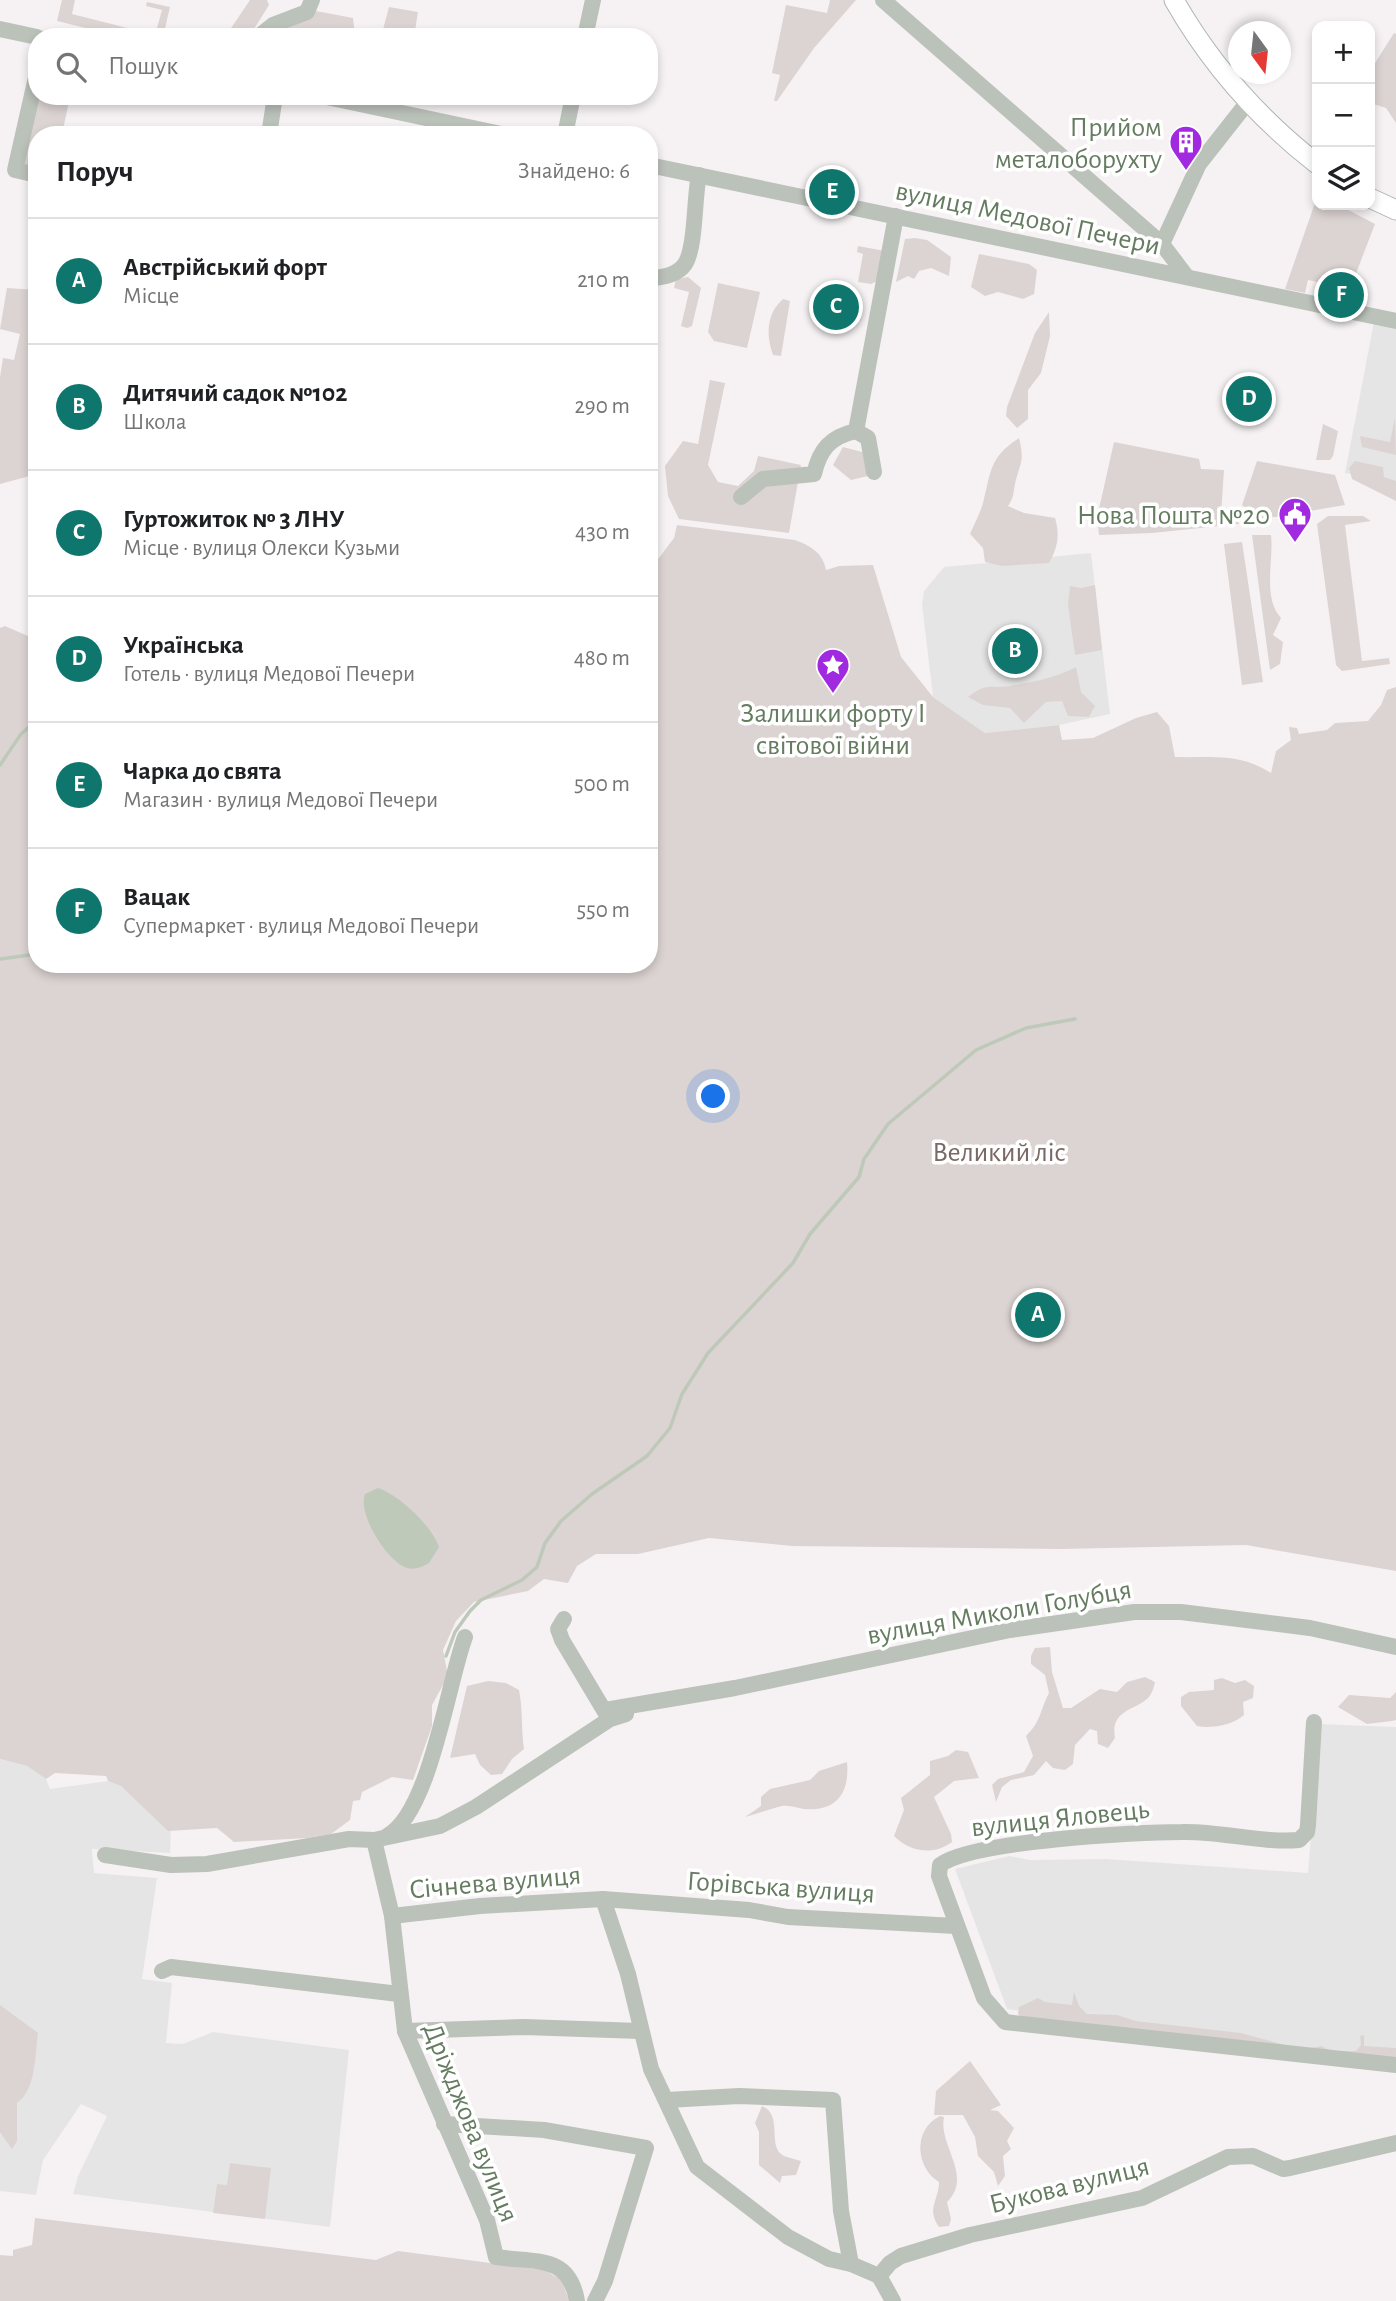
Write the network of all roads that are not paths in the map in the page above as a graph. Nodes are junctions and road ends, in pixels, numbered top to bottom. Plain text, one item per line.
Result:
1 (312, 0) edge
2 (593, 0) edge
3 (883, 0) edge
4 (1174, 0) edge
5 (269, 28) edge
6 (587, 28) edge
7 (0, 29) edge
8 (28, 35) edge
9 (1247, 103) junction
10 (30, 105) edge
11 (274, 105) edge
12 (357, 105) edge
13 (571, 105) edge
14 (270, 126) edge
15 (438, 126) edge
16 (567, 126) edge
17 (1312, 160) edge
18 (658, 167) edge
19 (28, 173) edge
20 (699, 175) junction
21 (1375, 200) edge
22 (1396, 211) edge
23 (896, 216) junction
24 (1162, 244) junction
25 (658, 277) edge
26 (1187, 277) junction
27 (1396, 321) edge
28 (856, 431) junction
29 (874, 472) dead end
30 (741, 497) dead end
31 (564, 1619) dead end
32 (466, 1637) dead end
33 (1396, 1647) edge
34 (607, 1715) junction
35 (1314, 1722) dead end
36 (374, 1840) junction
37 (105, 1855) dead end
38 (603, 1899) junction
39 (392, 1916) junction
40 (956, 1926) junction
41 (162, 1971) dead end
42 (398, 1994) junction
43 (405, 2031) junction
44 (640, 2031) junction
45 (1396, 2065) edge
46 (667, 2100) junction
47 (444, 2124) junction
48 (1396, 2143) edge
49 (851, 2264) junction
50 (879, 2276) junction
51 (578, 2301) edge
52 (595, 2301) edge
53 (892, 2301) edge

1 - 5 street
2 - 6 street
3 - 24 street
4 - 9 main road
7 - 8 street
9 - 17 main road
9 - 24 street
10 - 19 street
11 - 14 street
12 - 15 street
13 - 16 street
18 - 20 street, вулиця Медової Печери
20 - 23 street, вулиця Медової Печери
20 - 25 street
21 - 22 main road
23 - 26 street, вулиця Медової Печери
23 - 28 street
24 - 26 street
26 - 27 street, вулиця Медової Печери
28 - 29 street
28 - 30 street
31 - 34 street
32 - 36 street
33 - 34 street, вулиця Миколи Голубця
34 - 36 street, вулиця Миколи Голубця
35 - 40 street, вулиця Яловець
36 - 37 street, вулиця Миколи Голубця
36 - 39 street, Дріжджова вулиця
38 - 39 street, Січнева вулиця
38 - 40 street, Горівська вулиця
38 - 44 street
39 - 42 street, Дріжджова вулиця
40 - 45 street, вулиця Яловець
41 - 42 street
42 - 43 street, Дріжджова вулиця
43 - 44 street
43 - 47 street, Дріжджова вулиця
44 - 46 street
46 - 49 street
46 - 49 street
47 - 51 street, Дріжджова вулиця
47 - 52 street
48 - 50 street, Букова вулиця
49 - 50 street
50 - 53 street

